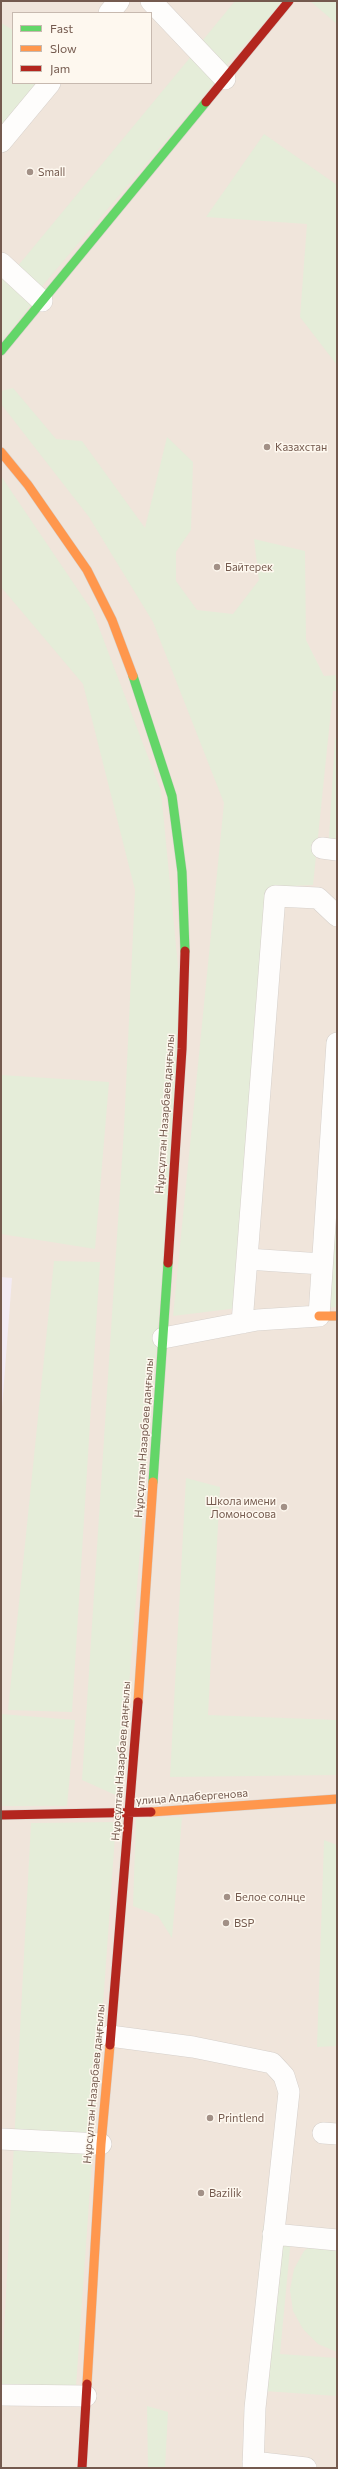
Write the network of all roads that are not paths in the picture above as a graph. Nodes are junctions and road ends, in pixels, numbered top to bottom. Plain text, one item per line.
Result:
1 (119, 1) edge
2 (151, 1) edge
3 (289, 1) edge
4 (110, 12) edge
5 (225, 78) junction
6 (49, 84) edge
7 (1, 142) edge
8 (1, 264) edge
9 (42, 302) junction
10 (1, 351) edge
11 (1, 452) edge
12 (337, 916) edge
13 (337, 1043) edge
14 (247, 1259) junction
15 (322, 1264) junction
16 (328, 1316) edge
17 (242, 1323) junction
18 (163, 1338) junction
19 (337, 1799) edge
20 (130, 1813) junction
21 (1, 1815) edge
22 (110, 2036) junction
23 (1, 2139) edge
24 (101, 2144) junction
25 (273, 2234) junction
26 (337, 2240) edge
27 (1, 2395) edge
28 (86, 2396) junction
29 (253, 2465) edge
30 (82, 2468) edge
31 (306, 2468) edge

1 - 4 street
2 - 5 street
3 - 5 main road
5 - 9 main road
6 - 7 street
8 - 9 street
9 - 10 main road
11 - 18 main road, Нұрсұлтан Назарбаев даңғылы
12 - 14 street
13 - 15 street
14 - 15 street
14 - 17 street
15 - 16 street
16 - 17 street
17 - 18 street
18 - 20 main road, Нұрсұлтан Назарбаев даңғылы
19 - 20 main road, улица Алдабергенова
20 - 21 main road, улица Алдабергенова
20 - 22 main road, Нұрсұлтан Назарбаев даңғылы
22 - 24 main road, Нұрсұлтан Назарбаев даңғылы
22 - 25 street
23 - 24 street
24 - 28 main road, Нұрсұлтан Назарбаев даңғылы
25 - 26 street
25 - 29 street
27 - 28 street
28 - 30 main road, Нұрсұлтан Назарбаев даңғылы
29 - 31 street

